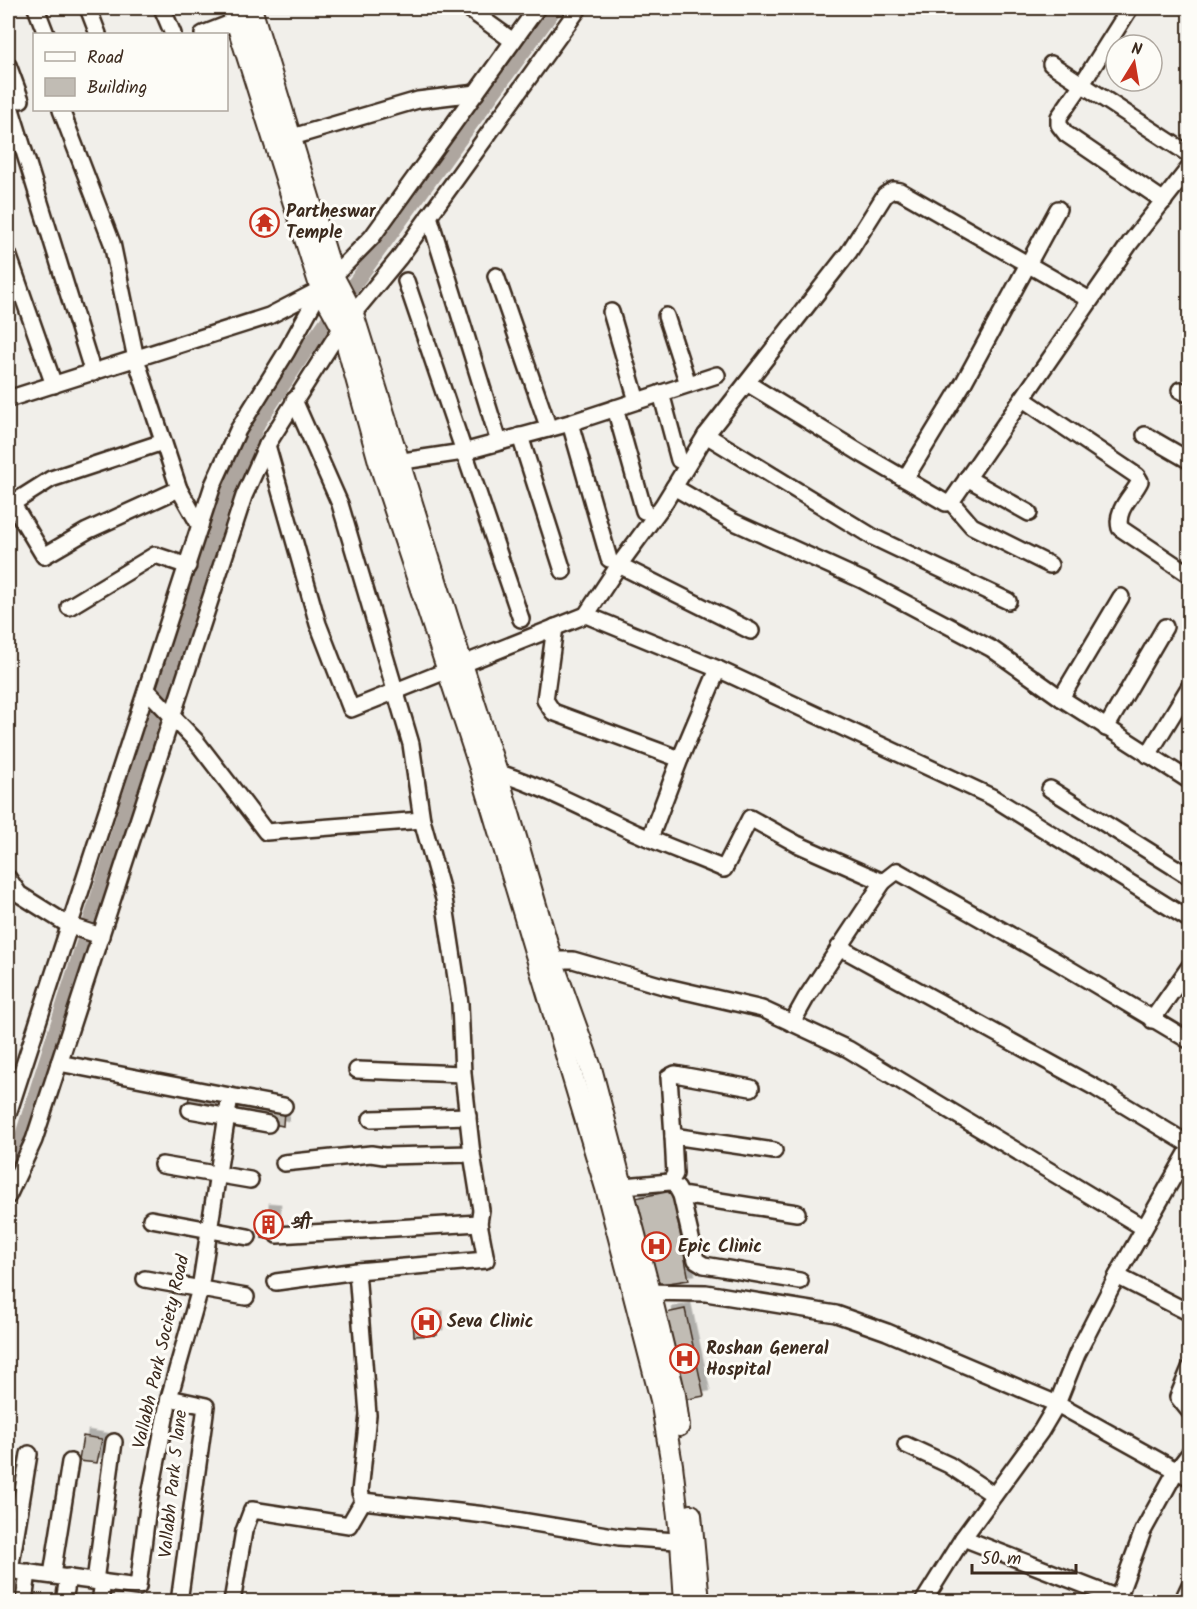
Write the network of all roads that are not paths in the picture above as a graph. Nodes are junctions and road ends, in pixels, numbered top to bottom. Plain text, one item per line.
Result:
1 (36, 8) edge
2 (88, 8) edge
3 (162, 8) edge
4 (471, 8) edge
5 (537, 8) edge
6 (579, 8) edge
7 (1130, 8) edge
8 (243, 13) edge
9 (46, 33) edge
10 (98, 33) edge
11 (173, 33) edge
12 (205, 33) edge
13 (513, 41) junction
14 (1051, 64) dead end
15 (8, 65) edge
16 (1082, 84) junction
17 (476, 93) junction
18 (18, 102) edge
19 (61, 111) edge
20 (283, 140) junction
21 (1190, 155) edge
22 (1190, 167) edge
23 (1164, 201) junction
24 (1058, 209) dead end
25 (429, 216) junction
26 (8, 254) edge
27 (1029, 263) junction
28 (496, 276) dead end
29 (406, 281) dead end
30 (330, 289) junction
31 (1090, 300) junction
32 (611, 312) dead end
33 (666, 316) dead end
34 (347, 320) junction
35 (136, 359) junction
36 (93, 373) junction
37 (717, 375) dead end
38 (747, 383) junction
39 (688, 384) junction
40 (54, 385) junction
41 (661, 393) junction
42 (9, 395) edge
43 (1023, 399) junction
44 (294, 400) junction
45 (637, 401) junction
46 (615, 408) junction
47 (570, 423) junction
48 (549, 429) junction
49 (706, 435) junction
50 (1144, 435) dead end
51 (520, 436) junction
52 (163, 442) junction
53 (499, 442) junction
54 (267, 445) junction
55 (464, 452) junction
56 (1189, 459) edge
57 (679, 460) dead end
58 (400, 462) junction
59 (380, 465) junction
60 (968, 478) junction
61 (905, 479) junction
62 (674, 487) junction
63 (179, 489) junction
64 (10, 499) edge
65 (951, 502) junction
66 (644, 511) dead end
67 (1029, 513) dead end
68 (200, 526) junction
69 (614, 562) junction
70 (1050, 565) dead end
71 (188, 566) junction
72 (563, 571) dead end
73 (1190, 575) edge
74 (1121, 597) dead end
75 (1008, 601) dead end
76 (69, 606) dead end
77 (586, 615) junction
78 (521, 619) dead end
79 (555, 627) junction
80 (1165, 627) dead end
81 (751, 631) dead end
82 (456, 667) junction
83 (718, 669) junction
84 (1190, 686) edge
85 (147, 690) junction
86 (396, 691) junction
87 (1061, 698) junction
88 (172, 718) junction
89 (1106, 728) junction
90 (1148, 755) junction
91 (680, 759) junction
92 (489, 770) junction
93 (1190, 781) edge
94 (1050, 789) dead end
95 (422, 820) junction
96 (650, 838) junction
97 (1190, 877) edge
98 (8, 878) edge
99 (883, 882) junction
100 (1190, 920) edge
101 (70, 926) junction
102 (101, 936) junction
103 (839, 947) junction
104 (545, 960) junction
105 (1190, 966) edge
106 (1152, 1020) junction
107 (792, 1023) junction
108 (1190, 1041) edge
109 (59, 1064) junction
110 (357, 1070) dead end
111 (463, 1074) junction
112 (751, 1088) dead end
113 (230, 1096) junction
114 (284, 1106) dead end
115 (190, 1110) dead end
116 (8, 1114) edge
117 (227, 1116) junction
118 (468, 1116) junction
119 (371, 1119) dead end
120 (268, 1124) dead end
121 (673, 1136) junction
122 (1190, 1147) edge
123 (774, 1151) dead end
124 (472, 1154) junction
125 (284, 1163) dead end
126 (162, 1165) dead end
127 (217, 1175) junction
128 (250, 1180) dead end
129 (670, 1182) junction
130 (614, 1187) junction
131 (681, 1195) junction
132 (8, 1196) edge
133 (797, 1213) dead end
134 (151, 1219) dead end
135 (479, 1223) junction
136 (1144, 1228) junction
137 (208, 1230) junction
138 (277, 1235) dead end
139 (248, 1237) dead end
140 (357, 1271) junction
141 (1118, 1276) junction
142 (145, 1279) dead end
143 (800, 1281) dead end
144 (276, 1282) dead end
145 (200, 1289) junction
146 (642, 1292) junction
147 (246, 1297) dead end
148 (1190, 1312) edge
149 (1190, 1368) edge
150 (169, 1398) junction
151 (1057, 1404) junction
152 (1190, 1412) edge
153 (114, 1442) dead end
154 (906, 1444) dead end
155 (1190, 1453) edge
156 (29, 1454) dead end
157 (70, 1462) dead end
158 (1183, 1474) edge
159 (994, 1495) junction
160 (363, 1501) junction
161 (963, 1538) junction
162 (688, 1542) junction
163 (9, 1570) edge
164 (28, 1572) junction
165 (52, 1575) junction
166 (68, 1577) junction
167 (99, 1582) junction
168 (1190, 1585) edge
169 (139, 1594) edge
170 (1123, 1600) edge
171 (24, 1602) edge
172 (64, 1602) edge
173 (100, 1602) edge
174 (179, 1602) edge
175 (232, 1602) edge
176 (685, 1602) edge
177 (699, 1602) edge
178 (923, 1602) edge
179 (1182, 1602) edge

1 - 9 street
2 - 10 street
3 - 11 street
4 - 13 street
5 - 13 street
6 - 25 street
7 - 16 street
8 - 12 street
8 - 20 main road
13 - 17 street
14 - 16 street
15 - 18 street
16 - 21 street
16 - 23 street
17 - 20 street
17 - 30 street
18 - 36 street
19 - 35 street
20 - 30 main road
22 - 23 street
23 - 31 street
24 - 27 street
25 - 34 street
25 - 53 street
26 - 40 street
27 - 31 street
27 - 38 street
27 - 61 street
28 - 48 street
29 - 55 street
30 - 34 main road
30 - 35 street
30 - 68 street
31 - 43 street
32 - 45 street
33 - 39 street
34 - 44 street
34 - 58 main road
34 - 59 main road
35 - 36 street
35 - 52 street
36 - 40 street
37 - 39 street
38 - 49 street
38 - 61 street
39 - 41 street
40 - 42 street
41 - 45 street
41 - 57 street
43 - 60 street
43 - 73 street
44 - 54 street
44 - 86 street
45 - 46 street
46 - 47 street
46 - 66 street
47 - 48 street
47 - 69 street
48 - 51 street
49 - 62 street
49 - 75 street
50 - 56 street
51 - 53 street
51 - 72 street
52 - 63 street
52 - 64 street
53 - 55 street
54 - 86 street
54 - 88 street
55 - 58 street
55 - 78 street
58 - 59 street
58 - 82 main road
59 - 82 main road
60 - 65 street
60 - 67 street
61 - 65 street
62 - 69 street
62 - 87 street
63 - 64 street
63 - 68 street
65 - 70 street
68 - 71 street
69 - 77 street
69 - 81 street
71 - 76 street
71 - 85 street
74 - 87 street
77 - 79 street
77 - 83 street
79 - 82 street
79 - 91 street
80 - 89 street
82 - 86 street
82 - 92 main road
83 - 91 street
83 - 100 street
84 - 90 street
85 - 88 street
85 - 101 street
86 - 95 street
87 - 89 street
88 - 95 street
88 - 102 street
89 - 90 street
90 - 93 street
91 - 96 street
92 - 96 street
92 - 104 main road
94 - 97 street
95 - 111 street
96 - 99 street
98 - 101 street
99 - 103 street
99 - 106 street
101 - 102 street
101 - 116 street
102 - 109 street
103 - 107 street
103 - 122 street
104 - 107 street
104 - 130 main road
105 - 106 street
106 - 108 street
107 - 136 street
109 - 113 street
109 - 132 street
110 - 111 street
111 - 118 street
112 - 121 street
113 - 114 street
113 - 117 street, Vallabh Park Society Road
115 - 117 street
117 - 120 street
117 - 127 street, Vallabh Park Society Road
118 - 119 street
118 - 124 street
121 - 123 street
121 - 129 street
122 - 136 street
124 - 125 street
124 - 135 street
126 - 127 street
127 - 128 street
127 - 137 street, Vallabh Park Society Road
129 - 130 street
129 - 131 street
130 - 146 main road
131 - 133 street
131 - 143 street
134 - 137 street
135 - 138 street
135 - 140 street
136 - 141 street
137 - 139 street
137 - 145 street, Vallabh Park Society Road
140 - 144 street
140 - 160 street
141 - 148 street
141 - 151 street
142 - 145 street
145 - 147 street
145 - 150 street, Vallabh Park Society Road
146 - 151 street
146 - 162 main road
149 - 152 street
150 - 169 street, Vallabh Park Society Road
150 - 174 street, Vallabh Park 5 lane
151 - 158 street
151 - 159 street
153 - 167 street
154 - 159 street
155 - 158 street
156 - 163 street
157 - 165 street
158 - 170 street
159 - 161 street
160 - 162 street
160 - 175 street
161 - 170 street
161 - 178 street
162 - 176 main road
162 - 177 main road
163 - 164 street, Vallabh Park Society Road
164 - 165 street, Vallabh Park Society Road
164 - 171 street
165 - 166 street, Vallabh Park Society Road
166 - 167 street, Vallabh Park Society Road
166 - 172 street
167 - 169 street, Vallabh Park Society Road
167 - 173 street
168 - 179 street

